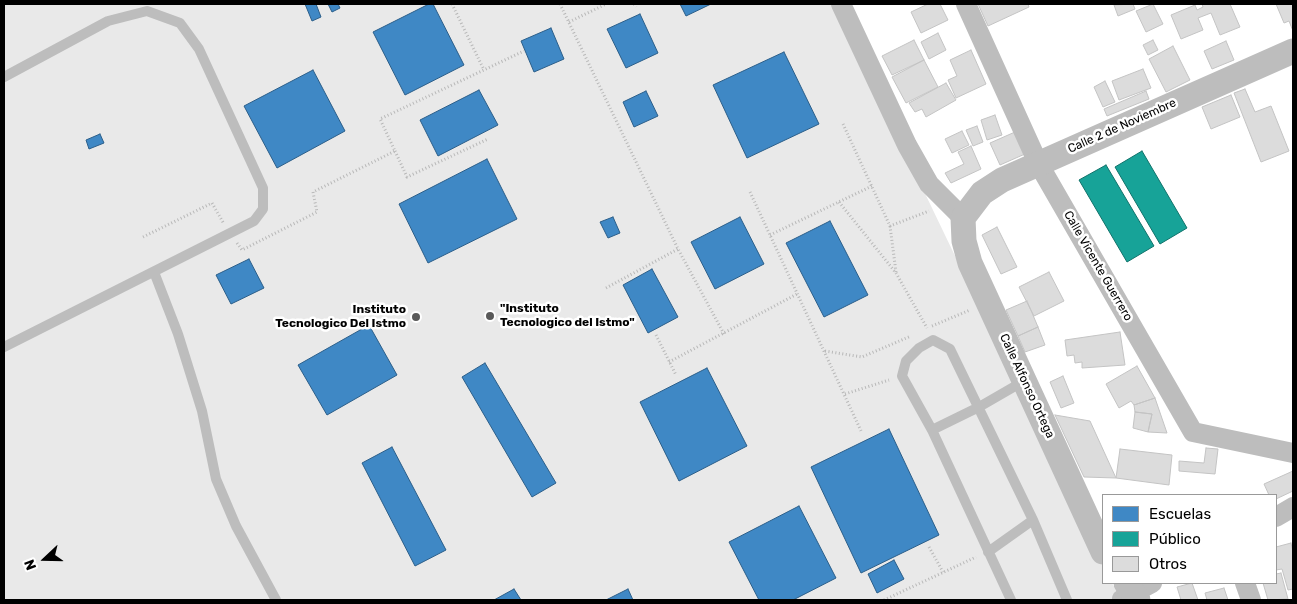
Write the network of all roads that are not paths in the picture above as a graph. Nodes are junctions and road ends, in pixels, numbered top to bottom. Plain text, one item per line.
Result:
1 (841, 4) edge
2 (966, 4) edge
3 (1293, 51) edge
4 (4, 77) edge
5 (1038, 163) junction
6 (956, 210) junction
7 (154, 272) junction
8 (4, 347) edge
9 (1024, 380) junction
10 (980, 407) junction
11 (932, 430) junction
12 (1293, 453) edge
13 (1293, 507) edge
14 (1277, 516) edge
15 (1033, 520) junction
16 (1102, 550) edge
17 (988, 552) junction
18 (1245, 584) edge
19 (276, 600) edge
20 (1011, 600) edge
21 (1067, 600) edge
22 (1251, 600) edge

1 - 6 street
2 - 5 street, Calle Vicente Guerrero
3 - 5 street, Calle 2 de Noviembre
4 - 7 lane
5 - 6 street, Calle 2 de Noviembre
5 - 12 street, Calle Vicente Guerrero
6 - 9 street, Calle Alfonso Ortega
7 - 8 lane
7 - 19 lane
9 - 10 lane
9 - 16 street, Calle Alfonso Ortega
10 - 11 lane
10 - 11 lane
10 - 15 lane
11 - 17 lane
13 - 14 street
15 - 17 lane
15 - 21 lane
17 - 20 lane
18 - 22 street

